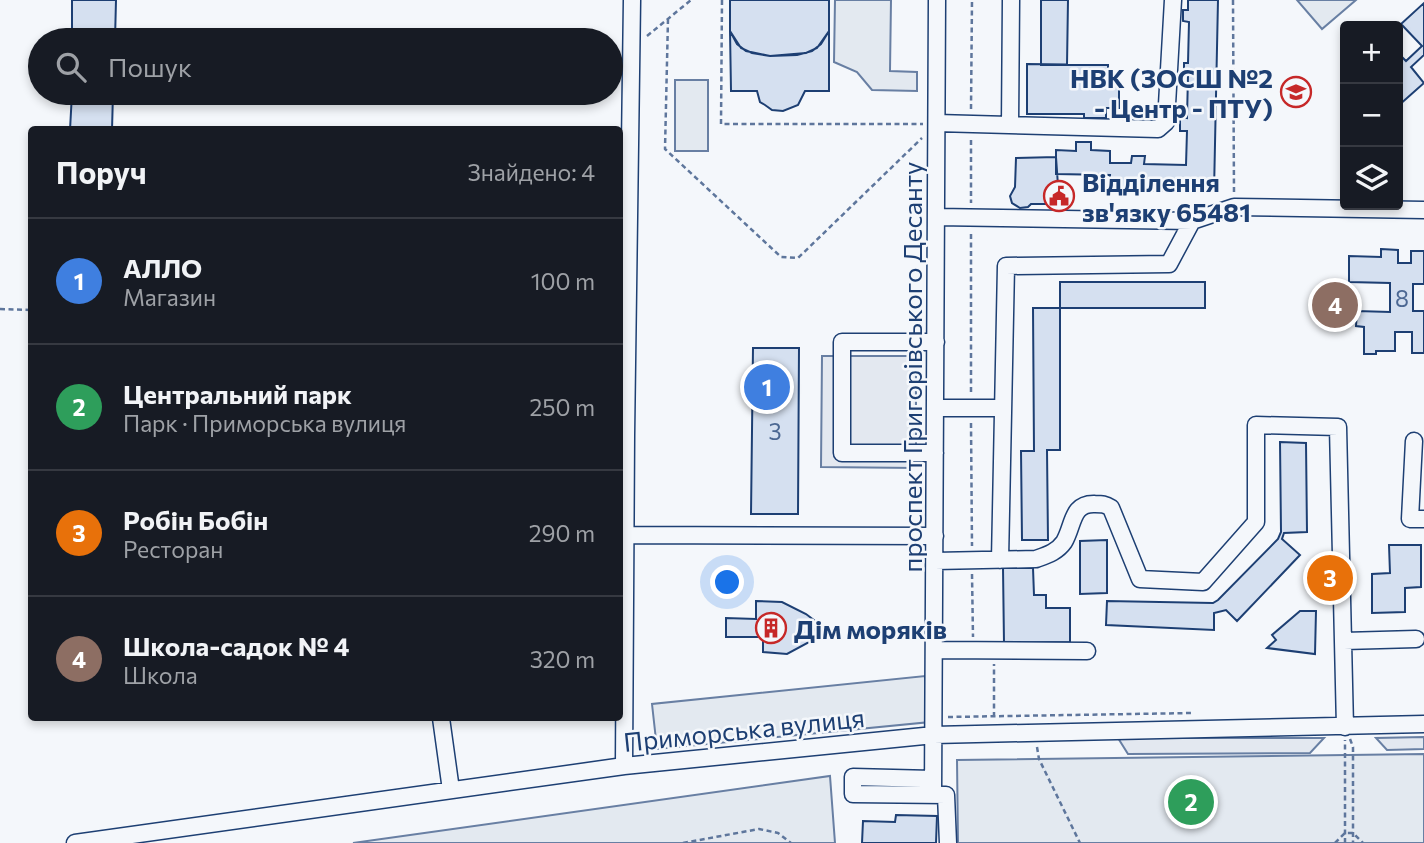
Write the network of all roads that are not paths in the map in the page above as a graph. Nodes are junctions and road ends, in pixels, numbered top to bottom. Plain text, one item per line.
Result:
1 (632, 0) edge
2 (937, 0) edge
3 (1011, 0) edge
4 (1173, 0) edge
5 (937, 124) junction
6 (1010, 125) junction
7 (1424, 210) edge
8 (937, 217) junction
9 (1192, 221) junction
10 (623, 301) edge
11 (936, 342) junction
12 (623, 393) edge
13 (936, 408) junction
14 (1003, 408) junction
15 (1413, 441) dead end
16 (935, 453) junction
17 (1424, 519) edge
18 (625, 535) junction
19 (935, 536) junction
20 (1000, 559) junction
21 (934, 561) junction
22 (1416, 639) dead end
23 (1344, 641) junction
24 (934, 650) junction
25 (1087, 652) dead end
26 (441, 721) edge
27 (1424, 724) edge
28 (1345, 727) junction
29 (934, 735) junction
30 (624, 766) junction
31 (451, 790) junction
32 (75, 843) edge
33 (948, 843) edge

1 - 10 street
2 - 5 street, проспект Григорівського Десанту
3 - 6 street
4 - 6 street
5 - 6 street
5 - 8 street, проспект Григорівського Десанту
7 - 9 street
8 - 9 street
8 - 11 street, проспект Григорівського Десанту
9 - 14 street
10 - 12 street
11 - 13 street, проспект Григорівського Десанту
11 - 16 street
12 - 18 street
13 - 14 street
13 - 16 street, проспект Григорівського Десанту
14 - 20 street
15 - 17 street
16 - 19 street, проспект Григорівського Десанту
18 - 19 street
18 - 30 street
19 - 21 street, проспект Григорівського Десанту
20 - 21 street
20 - 23 street
21 - 24 street, проспект Григорівського Десанту
22 - 23 street
23 - 28 street
24 - 25 street
24 - 29 street, проспект Григорівського Десанту
26 - 31 street
27 - 28 street, Приморська вулиця
28 - 29 street, Приморська вулиця
29 - 30 street, Приморська вулиця
29 - 33 street, проспект Григорівського Десанту
30 - 31 street, Приморська вулиця
31 - 32 street, Приморська вулиця

